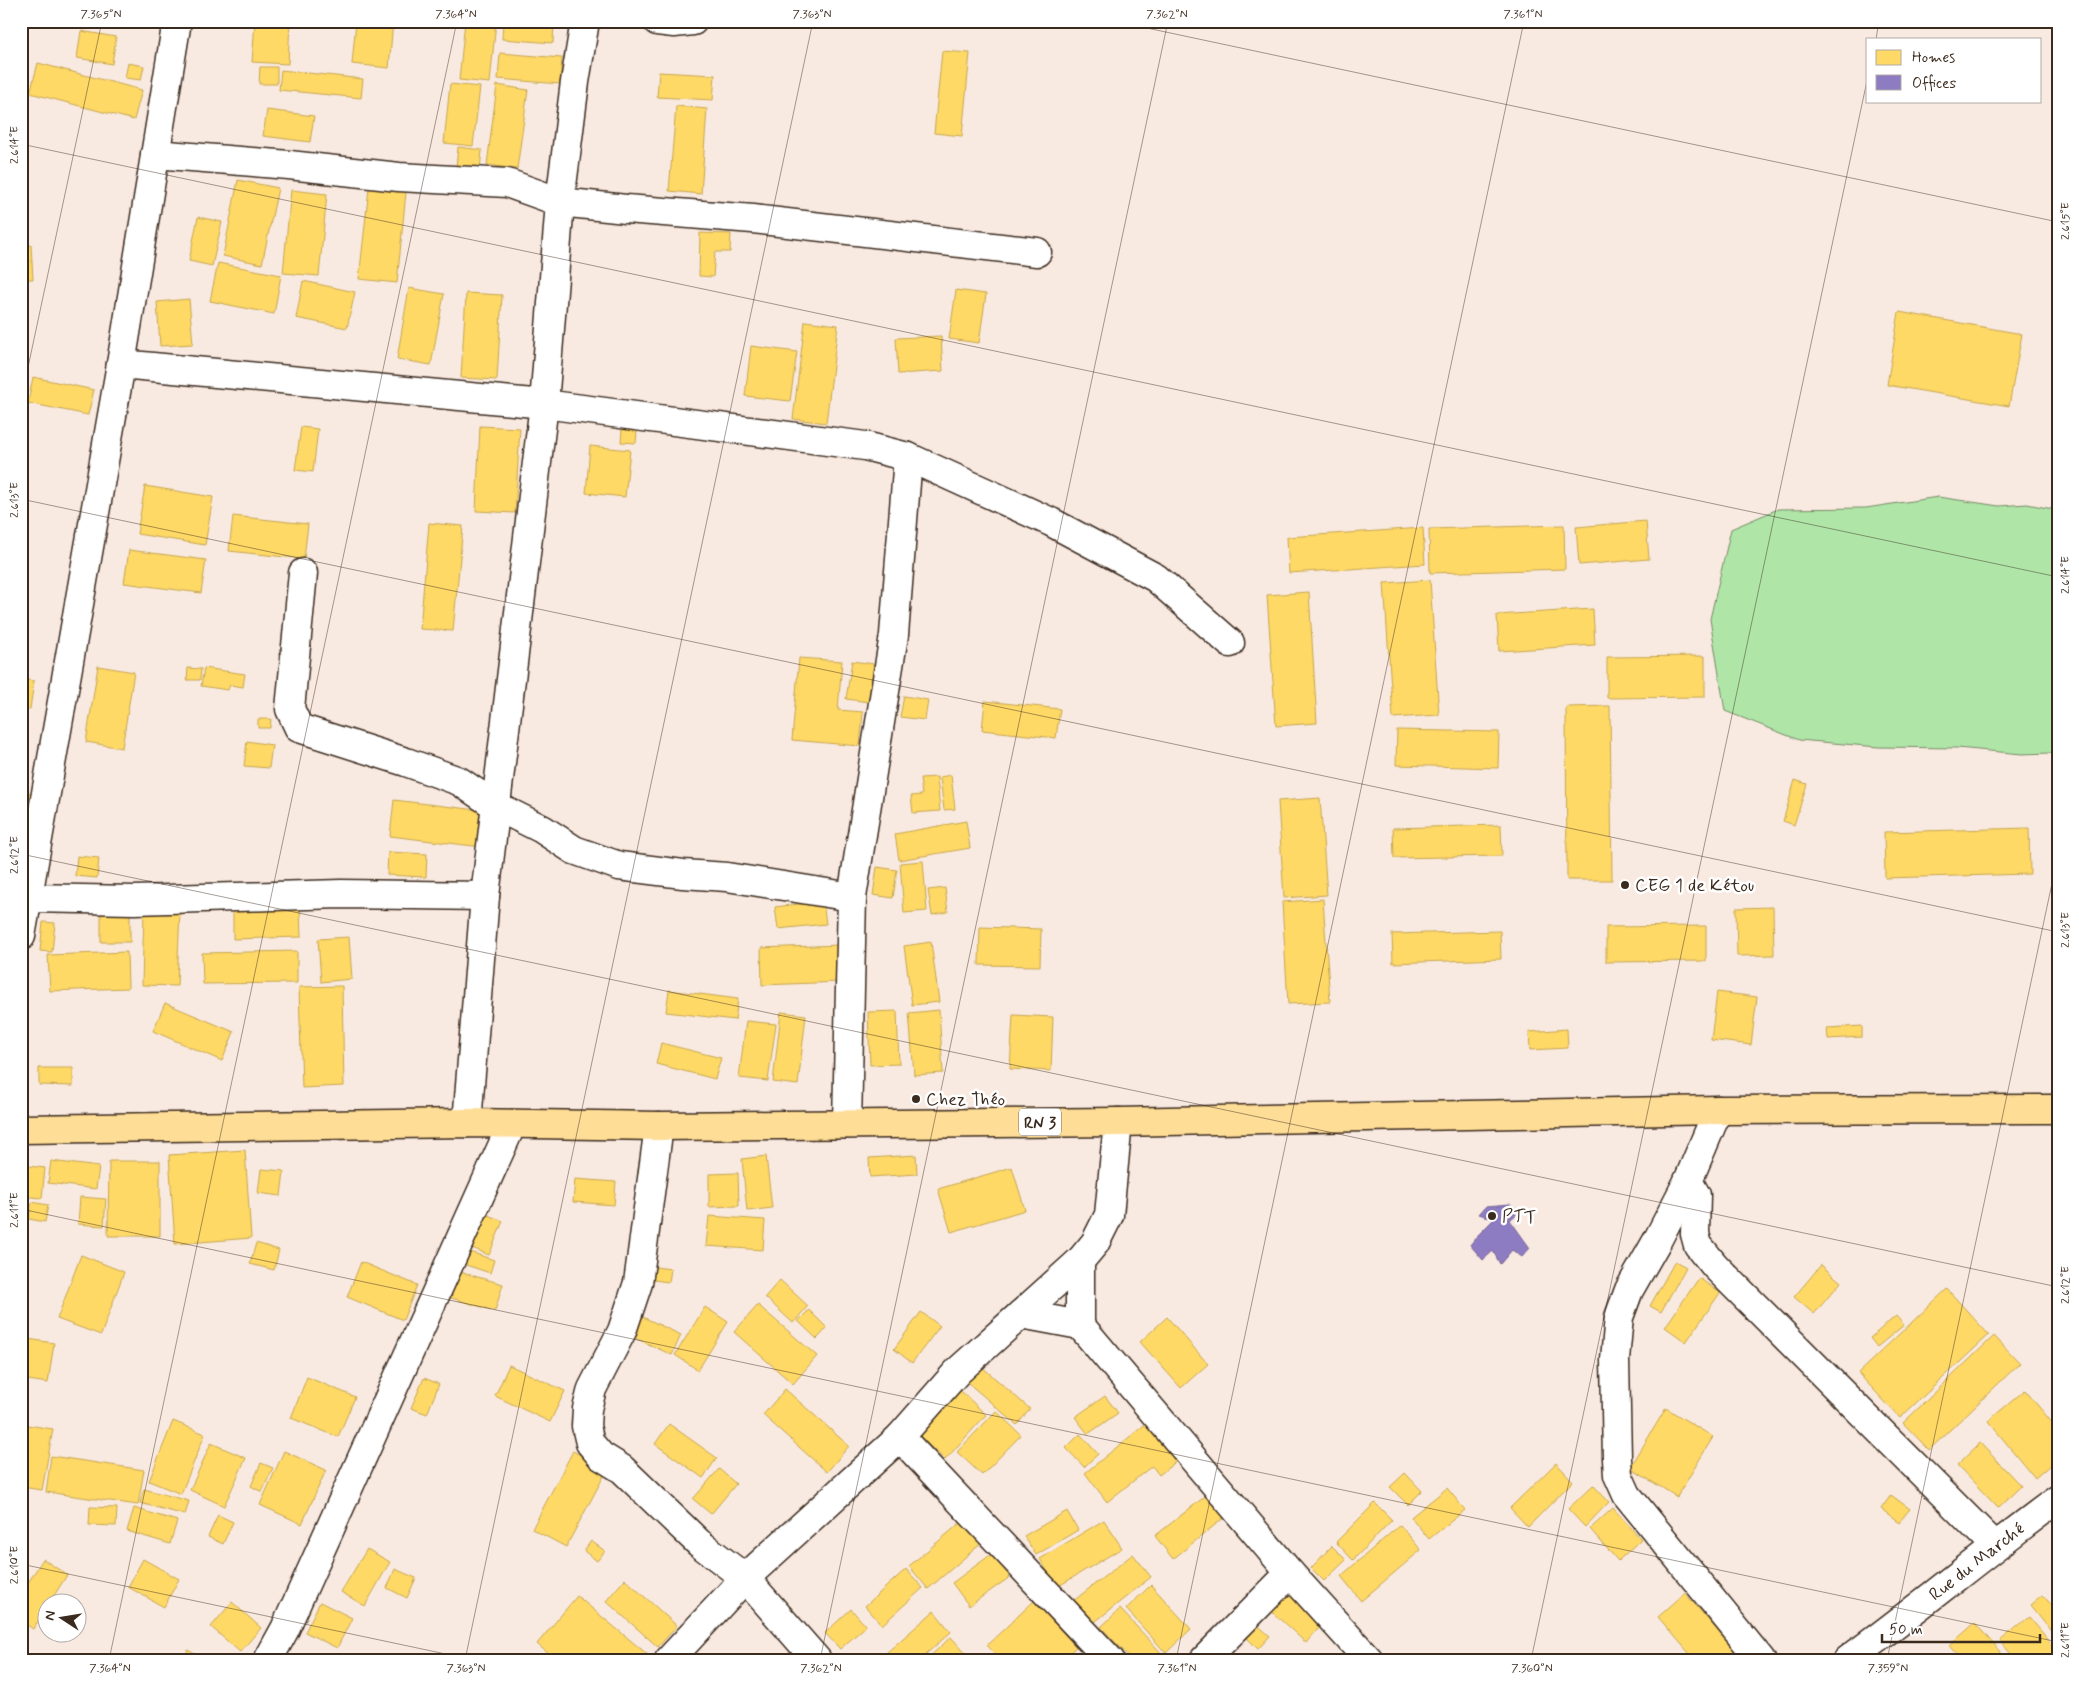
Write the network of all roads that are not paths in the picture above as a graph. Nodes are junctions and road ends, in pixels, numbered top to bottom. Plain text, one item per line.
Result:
1 (177, 21) edge
2 (585, 21) edge
3 (657, 21) edge
4 (693, 21) edge
5 (155, 154) junction
6 (560, 202) junction
7 (1037, 252) dead end
8 (121, 364) junction
9 (544, 404) junction
10 (908, 457) junction
11 (303, 573) dead end
12 (1230, 643) dead end
13 (496, 806) junction
14 (485, 896) junction
15 (852, 897) junction
16 (28, 898) junction
17 (21, 936) edge
18 (2058, 1109) edge
19 (1718, 1110) junction
20 (1118, 1122) junction
21 (467, 1123) junction
22 (512, 1124) junction
23 (847, 1124) junction
24 (659, 1126) junction
25 (21, 1129) edge
26 (1688, 1181) junction
27 (1080, 1261) junction
28 (1021, 1314) junction
29 (1080, 1325) junction
30 (900, 1438) junction
31 (2058, 1499) edge
32 (1994, 1545) junction
33 (1290, 1573) junction
34 (745, 1578) junction
35 (268, 1660) edge
36 (669, 1660) edge
37 (817, 1660) edge
38 (1110, 1660) edge
39 (1204, 1660) edge
40 (1369, 1660) edge
41 (1761, 1660) edge
42 (1848, 1660) edge

1 - 5 street
2 - 6 street
3 - 4 street
5 - 6 street
5 - 8 street
6 - 7 street
6 - 9 street
8 - 9 street
8 - 16 street
9 - 10 street
9 - 13 street
10 - 12 street
10 - 15 street
11 - 13 street
13 - 14 street
13 - 15 street
14 - 16 street
14 - 21 street
15 - 23 street
16 - 17 street
18 - 19 main road, RN 3
19 - 20 main road, RN 3
19 - 26 street
20 - 23 main road, RN 3
20 - 27 street
21 - 22 main road, RN 3
21 - 25 main road, RN 3
22 - 24 main road, RN 3
22 - 35 street
23 - 24 main road, RN 3
24 - 34 street
26 - 32 street
26 - 41 street
27 - 28 street
27 - 29 street
28 - 29 street
28 - 30 street
29 - 33 street
30 - 34 street
30 - 38 street
31 - 32 street, Rue du Marché
32 - 42 street, Rue du Marché
33 - 39 street
33 - 40 street
34 - 36 street
34 - 37 street

